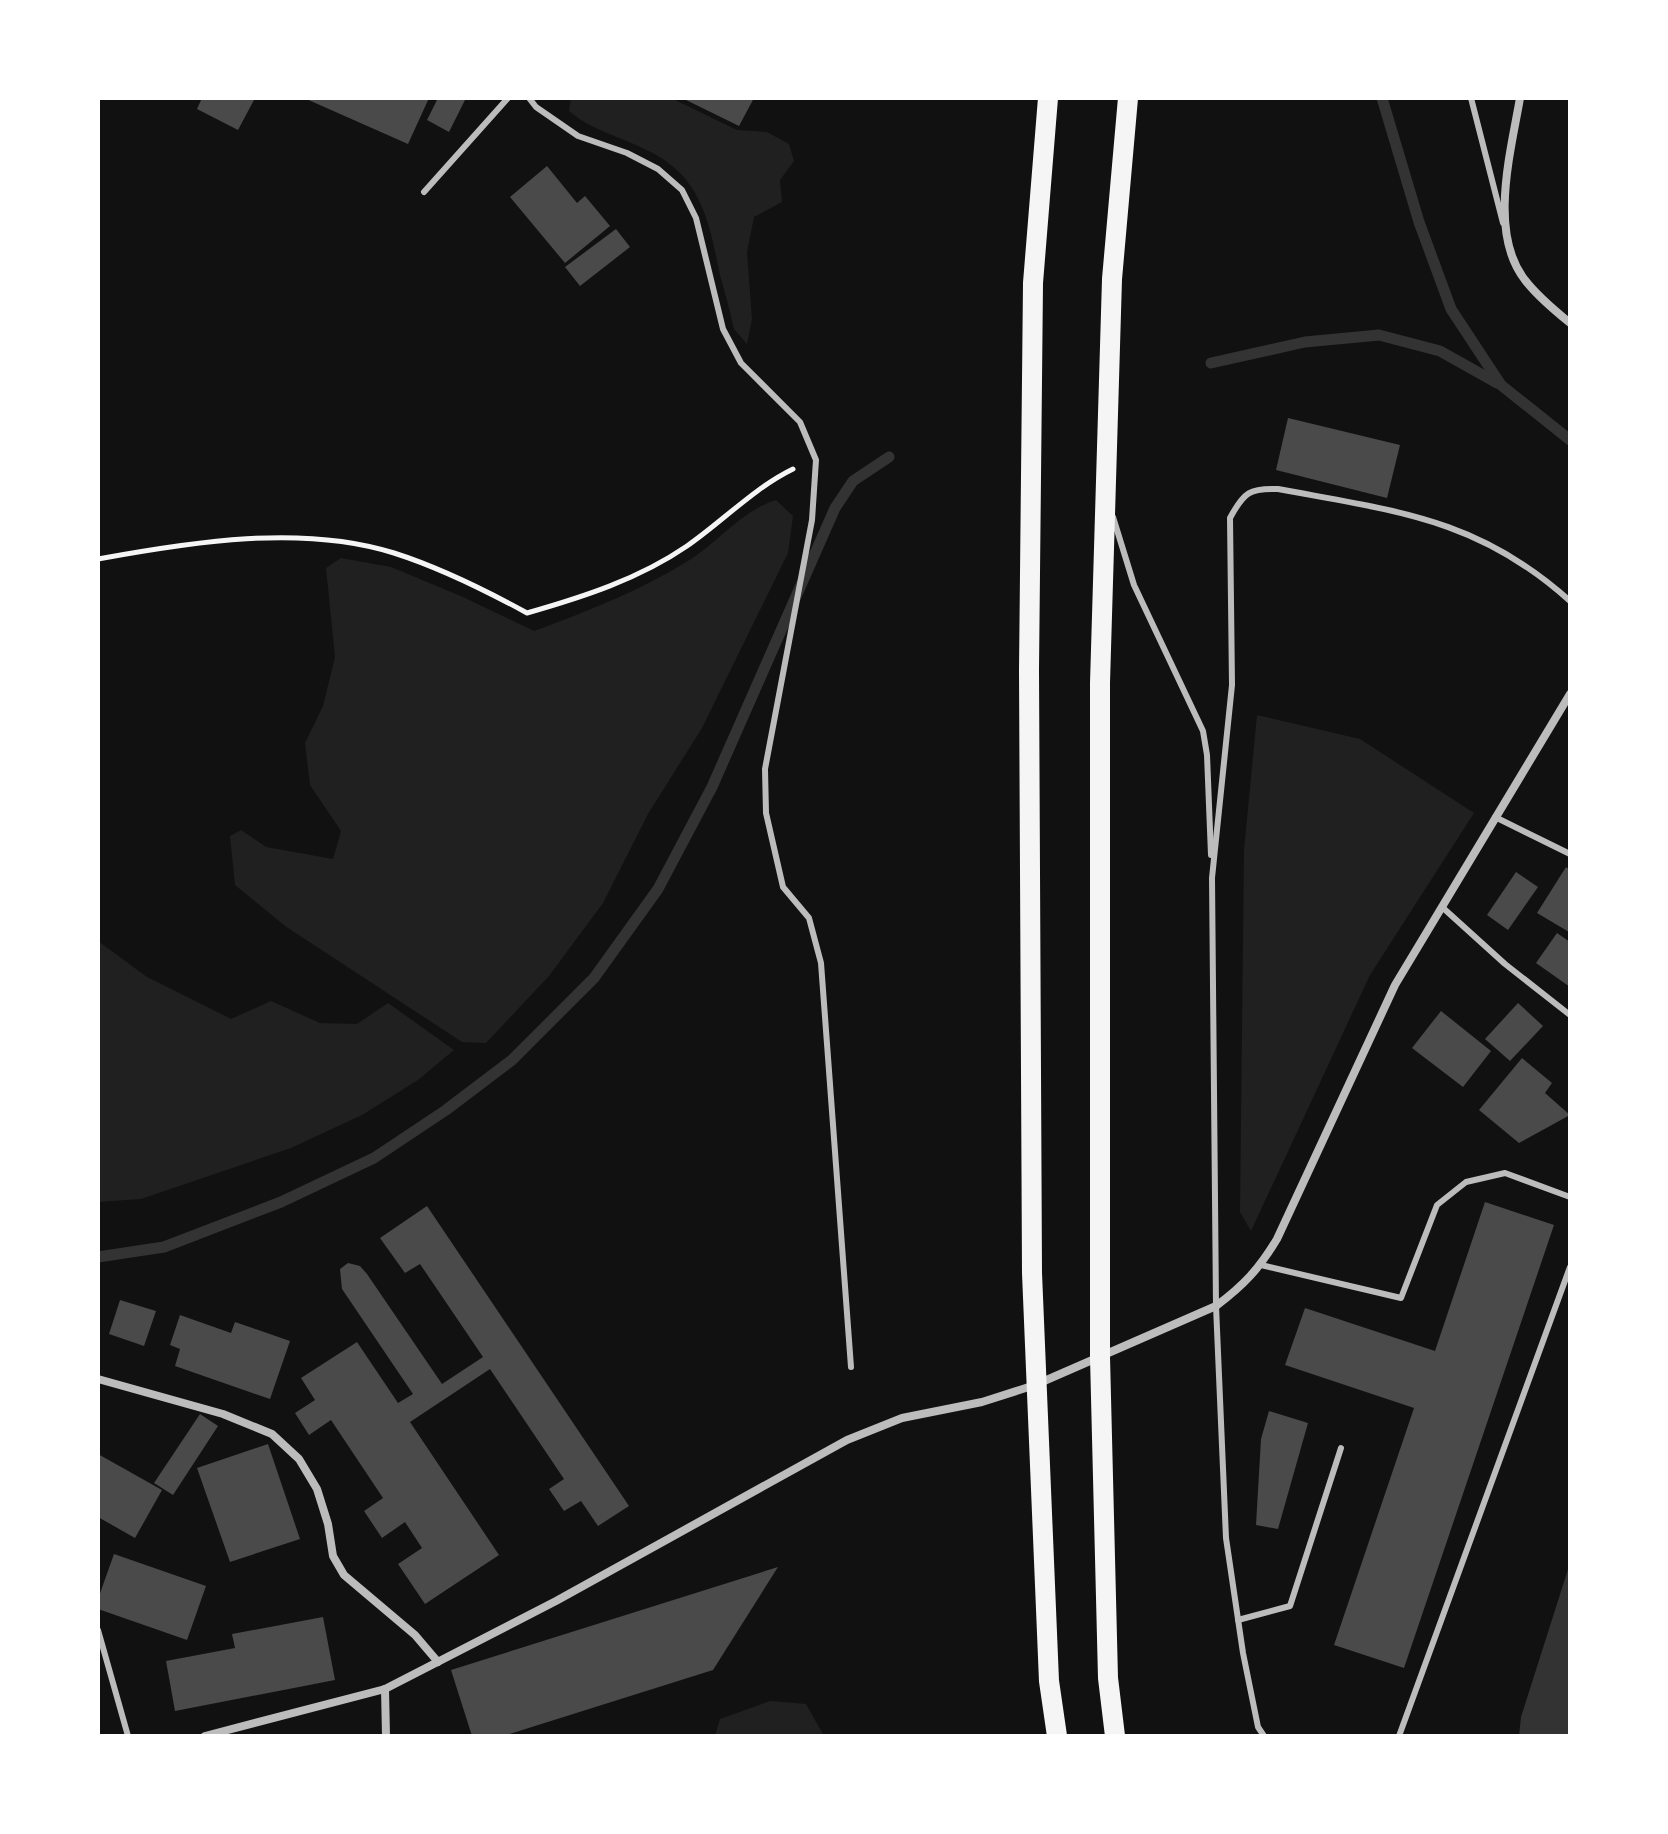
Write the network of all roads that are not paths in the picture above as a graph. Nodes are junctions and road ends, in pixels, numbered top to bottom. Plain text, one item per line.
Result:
1 (508, 98) edge
2 (529, 98) edge
3 (1048, 98) edge
4 (1128, 98) edge
5 (1471, 98) edge
6 (1520, 98) edge
7 (424, 192) dead end
8 (1507, 242) junction
9 (1570, 323) edge
10 (1106, 484) junction
11 (1570, 601) edge
12 (1570, 694) edge
13 (1495, 817) junction
14 (1570, 854) edge
15 (1212, 878) junction
16 (1442, 907) junction
17 (1570, 1015) edge
18 (1570, 1197) edge
19 (1261, 1265) junction
20 (1570, 1267) edge
21 (1216, 1306) junction
22 (1100, 1357) junction
23 (851, 1367) dead end
24 (98, 1379) edge
25 (1035, 1385) junction
26 (1341, 1448) dead end
27 (1238, 1620) junction
28 (98, 1630) edge
29 (438, 1662) junction
30 (385, 1689) junction
31 (128, 1736) edge
32 (205, 1736) edge
33 (386, 1736) edge
34 (1057, 1736) edge
35 (1115, 1736) edge
36 (1264, 1736) edge
37 (1399, 1736) edge

1 - 7 lane
2 - 23 lane
3 - 25 main road
4 - 10 main road
5 - 8 lane
6 - 8 street
8 - 9 street
10 - 15 lane
10 - 22 main road
11 - 15 lane
12 - 13 street
13 - 14 lane
13 - 16 street
15 - 21 lane
16 - 17 lane
16 - 19 street
18 - 19 lane
19 - 21 street
20 - 37 lane
21 - 22 street
21 - 27 lane
22 - 25 street
22 - 35 main road
24 - 29 street
25 - 29 street
25 - 34 main road
26 - 27 lane
27 - 36 lane
28 - 31 lane
29 - 30 street
30 - 32 street
30 - 33 street

